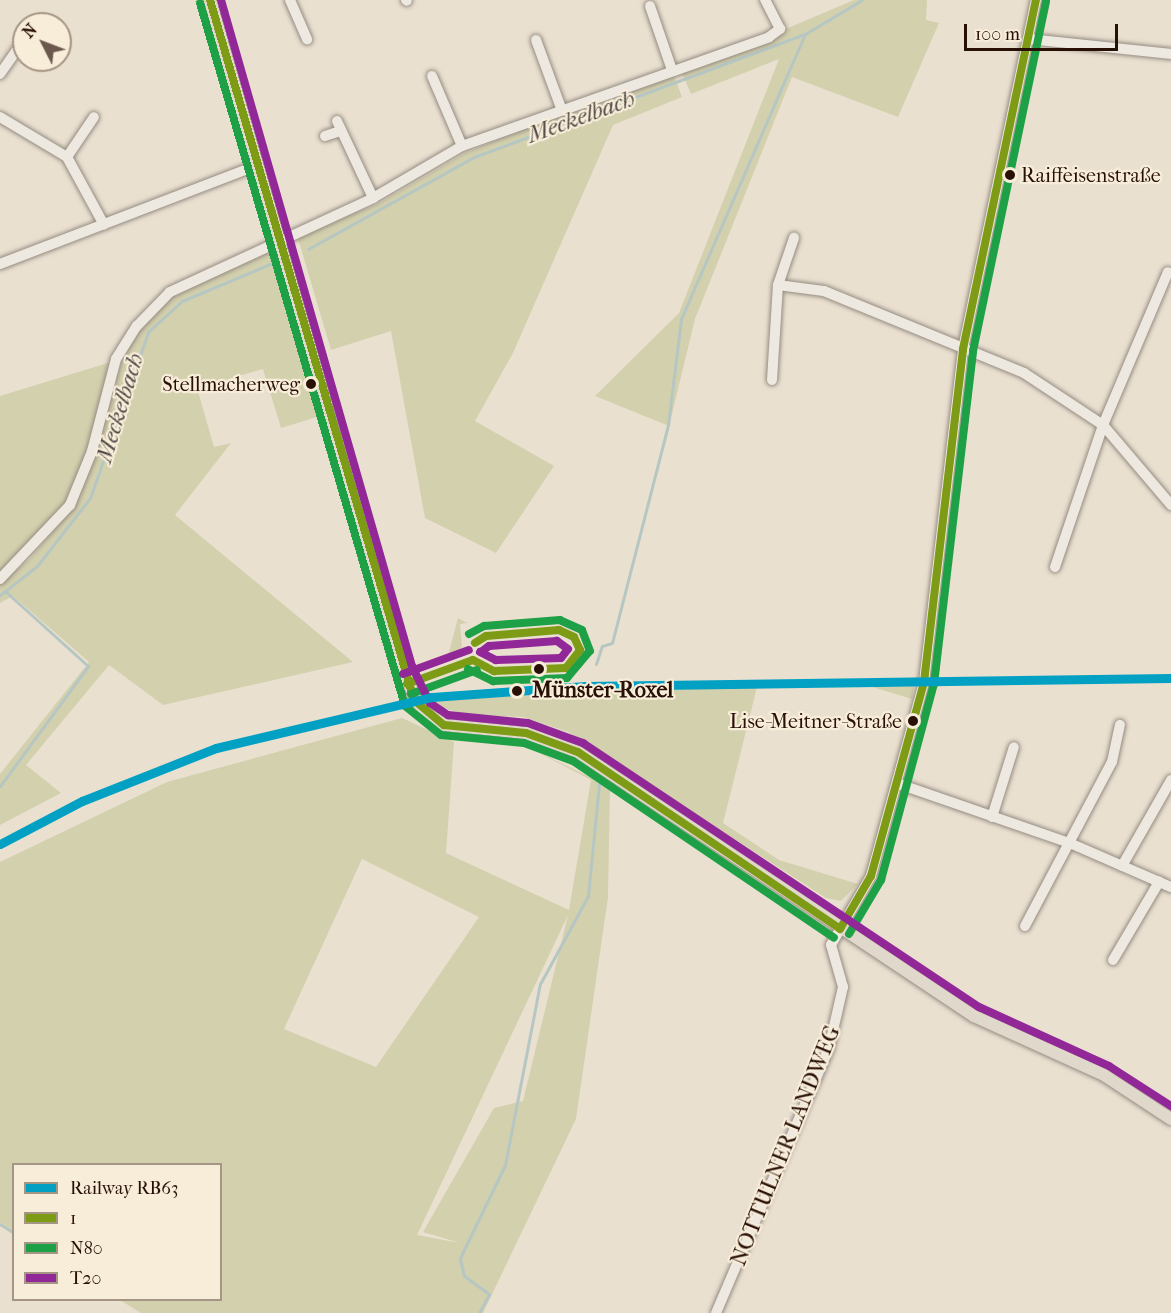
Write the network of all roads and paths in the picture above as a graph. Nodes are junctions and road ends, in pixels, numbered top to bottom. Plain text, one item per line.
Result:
1 (210, 0) edge
2 (290, 0) edge
3 (765, 0) edge
4 (1036, 0) edge
5 (650, 6) dead end
6 (307, 39) dead end
7 (1029, 39) junction
8 (536, 40) dead end
9 (1171, 54) edge
10 (12, 57) edge
11 (672, 70) junction
12 (0, 75) edge
13 (432, 76) dead end
14 (561, 108) junction
15 (0, 117) edge
16 (94, 117) dead end
17 (325, 136) dead end
18 (462, 146) junction
19 (67, 157) junction
20 (258, 165) junction
21 (373, 198) junction
22 (104, 225) junction
23 (278, 238) junction
24 (794, 238) dead end
25 (0, 264) edge
26 (1168, 272) dead end
27 (778, 285) junction
28 (963, 349) junction
29 (772, 380) dead end
30 (1103, 425) junction
31 (1171, 505) edge
32 (1055, 567) dead end
33 (0, 579) edge
34 (1120, 725) dead end
35 (1014, 747) dead end
36 (1171, 780) edge
37 (899, 784) junction
38 (992, 817) junction
39 (1072, 844) junction
40 (1122, 866) junction
41 (1159, 882) junction
42 (1171, 887) edge
43 (1025, 926) dead end
44 (840, 929) junction
45 (1113, 960) dead end
46 (1171, 1119) edge
47 (716, 1313) edge

1 - 20 main road
2 - 6 street
3 - 11 street
4 - 7 street, NOTTULNER LANDWEG
5 - 11 street
7 - 9 street
7 - 28 street, NOTTULNER LANDWEG
8 - 14 street
10 - 12 street
11 - 14 street
13 - 18 street
14 - 18 street
15 - 19 street
16 - 19 street
17 - 21 street
18 - 21 street
19 - 22 street
20 - 22 street
20 - 23 main road
21 - 23 street
22 - 25 street
23 - 33 street
23 - 44 main road
24 - 27 street
26 - 30 street
27 - 28 street
27 - 29 street
28 - 30 street
28 - 37 street, NOTTULNER LANDWEG
30 - 31 street
30 - 32 street
34 - 39 street
35 - 38 street
36 - 40 street
37 - 38 street
37 - 44 street, NOTTULNER LANDWEG
38 - 39 street
39 - 40 street
39 - 43 street
40 - 41 street
41 - 42 street
41 - 45 street
44 - 46 main road
44 - 47 street, NOTTULNER LANDWEG

